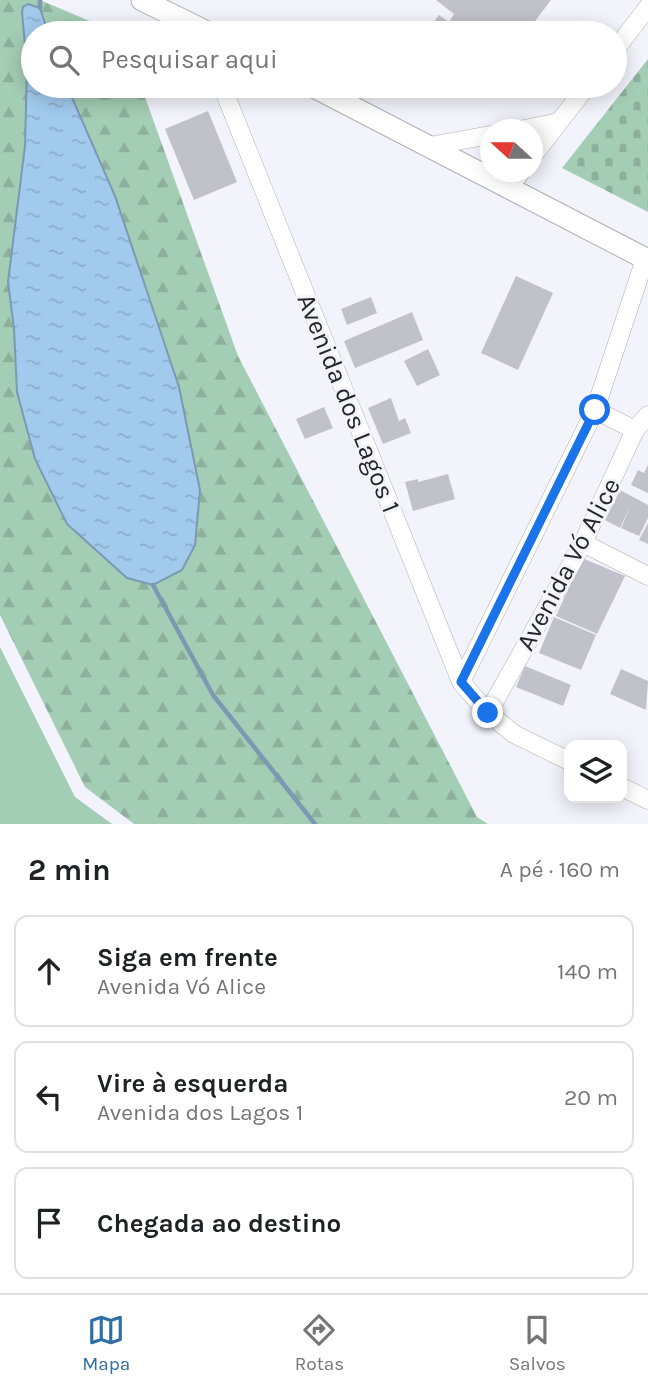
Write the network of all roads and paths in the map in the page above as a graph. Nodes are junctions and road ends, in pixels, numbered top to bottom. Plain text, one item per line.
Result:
1 (142, 0) edge
2 (648, 7) edge
3 (182, 21) edge
4 (627, 34) edge
5 (227, 98) edge
6 (336, 98) edge
7 (578, 98) edge
8 (559, 122) junction
9 (543, 125) edge
10 (480, 137) edge
11 (543, 144) edge
12 (430, 146) junction
13 (480, 165) edge
14 (520, 182) edge
15 (646, 259) edge
16 (595, 410) junction
17 (648, 415) edge
18 (635, 430) junction
19 (583, 543) junction
20 (648, 576) edge
21 (461, 682) junction
22 (488, 713) junction
23 (564, 759) edge
24 (627, 790) edge
25 (648, 800) edge

1 - 3 street
2 - 4 street
5 - 21 street, Avenida dos Lagos 1
6 - 12 street
7 - 8 street
8 - 9 street
8 - 11 street
10 - 12 street
12 - 13 street
14 - 15 street
15 - 16 street, Avenida Vó Alice
16 - 18 street
16 - 21 street, Avenida Vó Alice
17 - 18 street, Avenida Vó Alice
18 - 19 street, Avenida Vó Alice
19 - 20 street
19 - 22 street, Avenida Vó Alice
21 - 22 street, Avenida dos Lagos 1
22 - 23 street, Avenida dos Lagos 1
24 - 25 street

